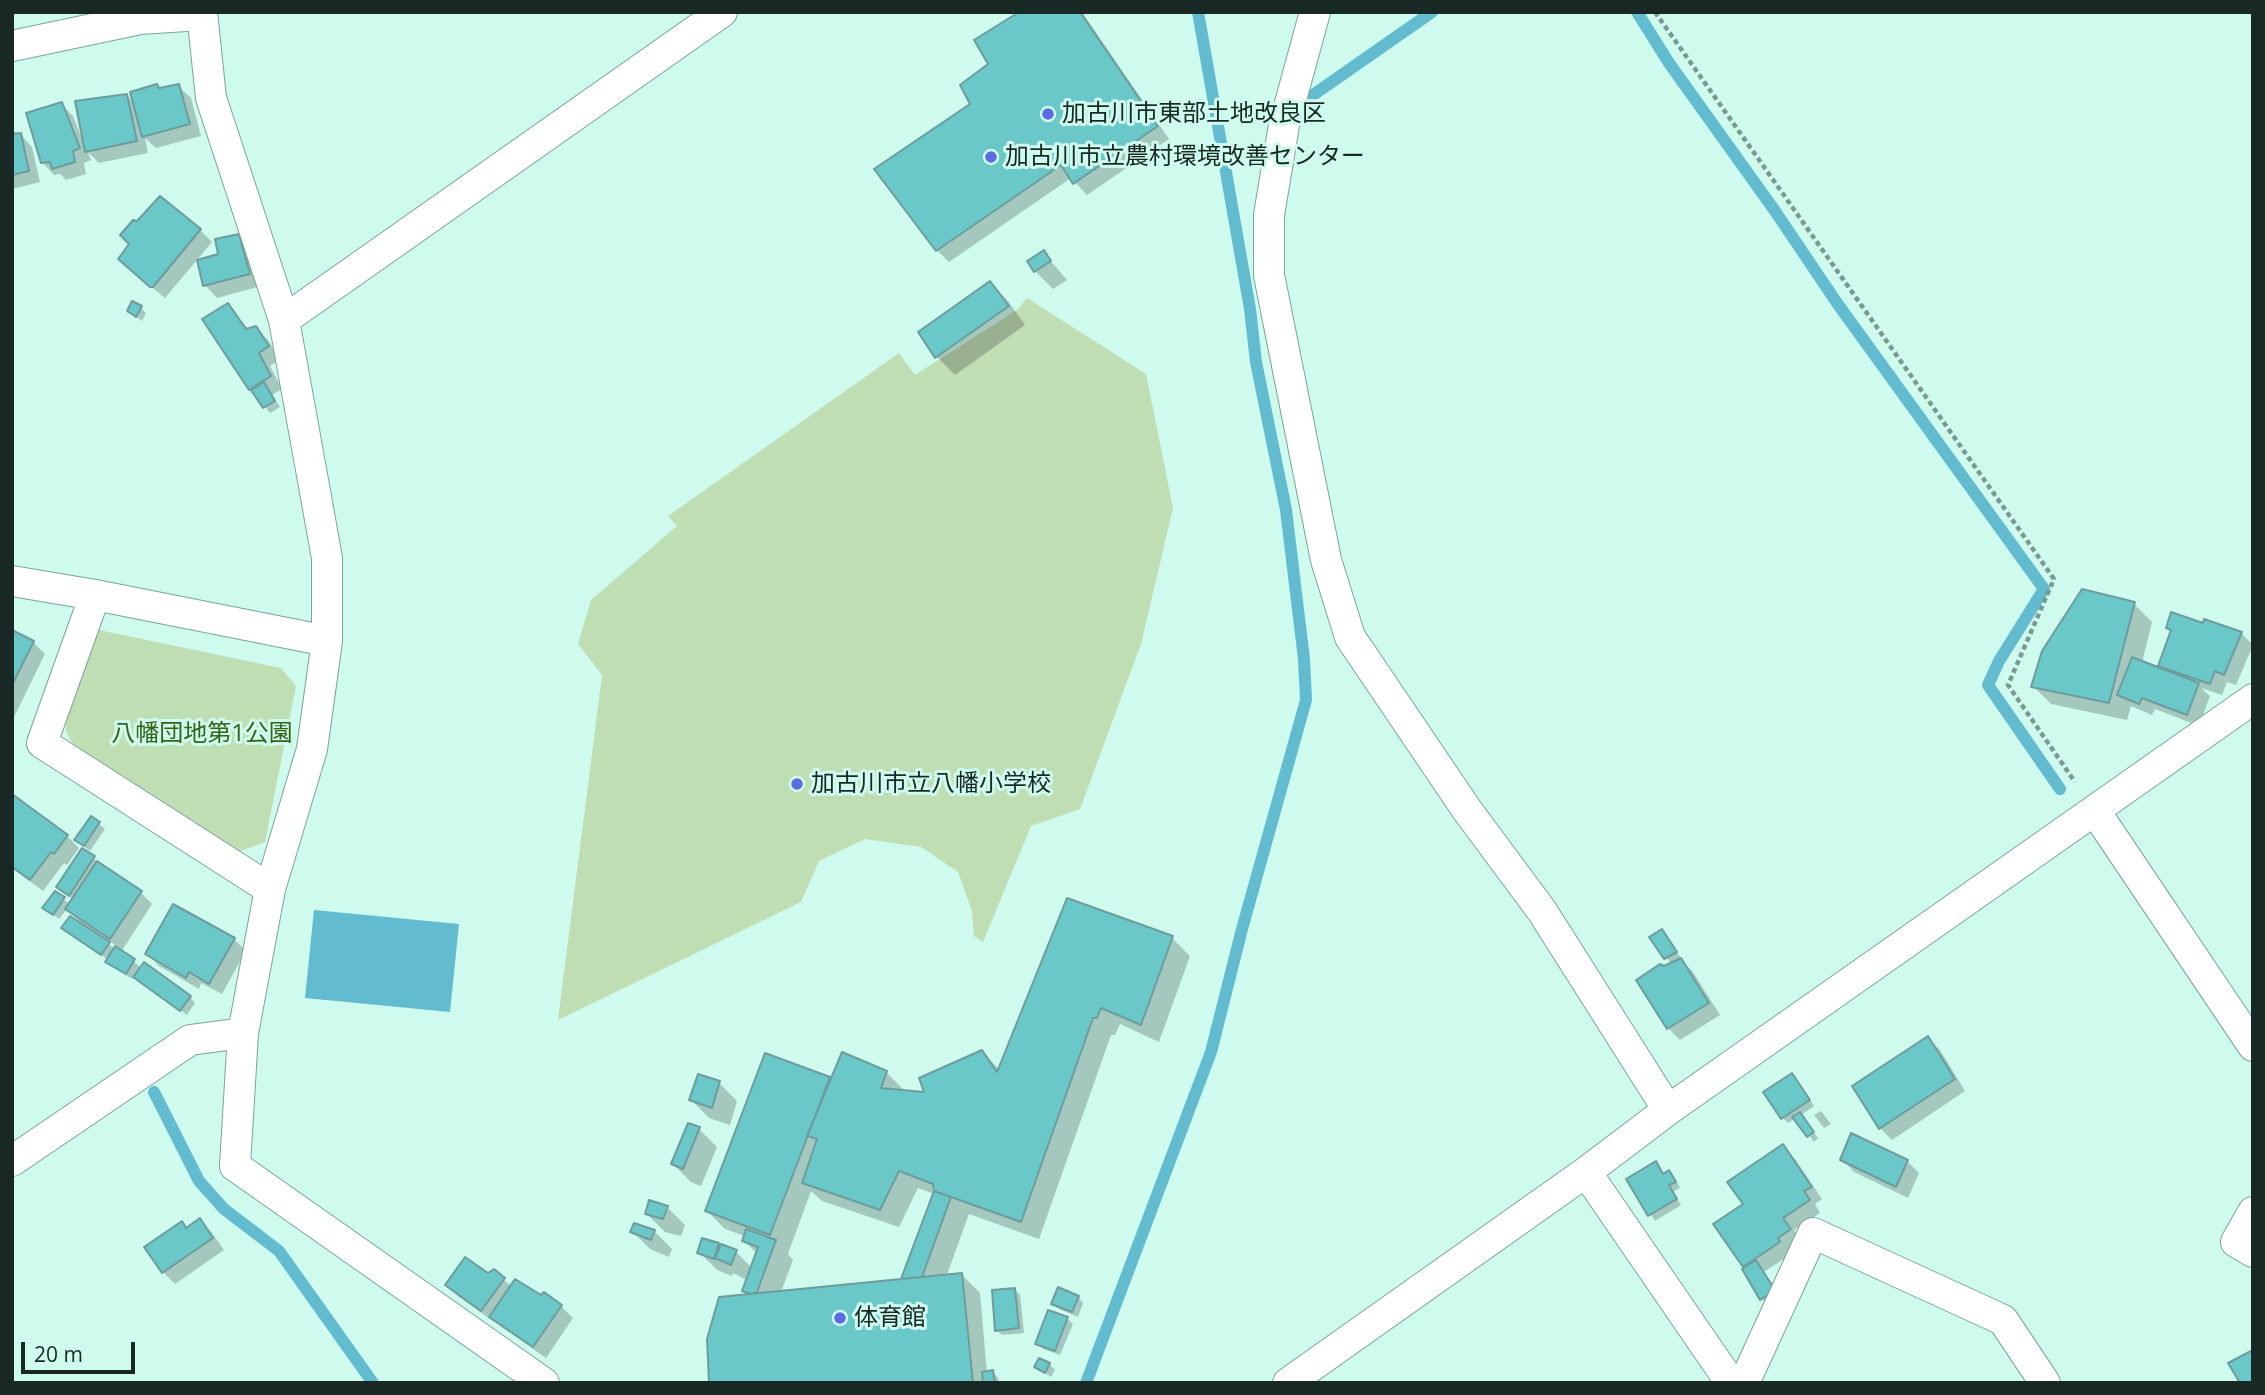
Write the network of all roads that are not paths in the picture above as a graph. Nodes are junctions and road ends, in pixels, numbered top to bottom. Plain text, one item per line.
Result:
1 (722, 12) edge
2 (1315, 12) edge
3 (202, 13) edge
4 (12, 47) edge
5 (284, 320) junction
6 (12, 581) edge
7 (95, 595) junction
8 (327, 641) junction
9 (2253, 699) edge
10 (2095, 811) junction
11 (270, 889) junction
12 (243, 1033) junction
13 (2253, 1046) edge
14 (1668, 1110) junction
15 (12, 1161) edge
16 (1586, 1172) junction
17 (2253, 1212) edge
18 (2253, 1252) edge
19 (544, 1383) edge
20 (1288, 1383) edge
21 (1731, 1383) edge
22 (1744, 1383) edge
23 (2045, 1383) edge

1 - 5 street
2 - 14 street
3 - 4 street
3 - 5 street
5 - 8 street
6 - 7 street
7 - 8 street
7 - 11 street
8 - 11 street
9 - 10 street
10 - 13 street
10 - 14 street
11 - 12 street
12 - 15 street
12 - 19 street
14 - 16 street
16 - 20 street
16 - 21 street
17 - 18 street
22 - 23 street

